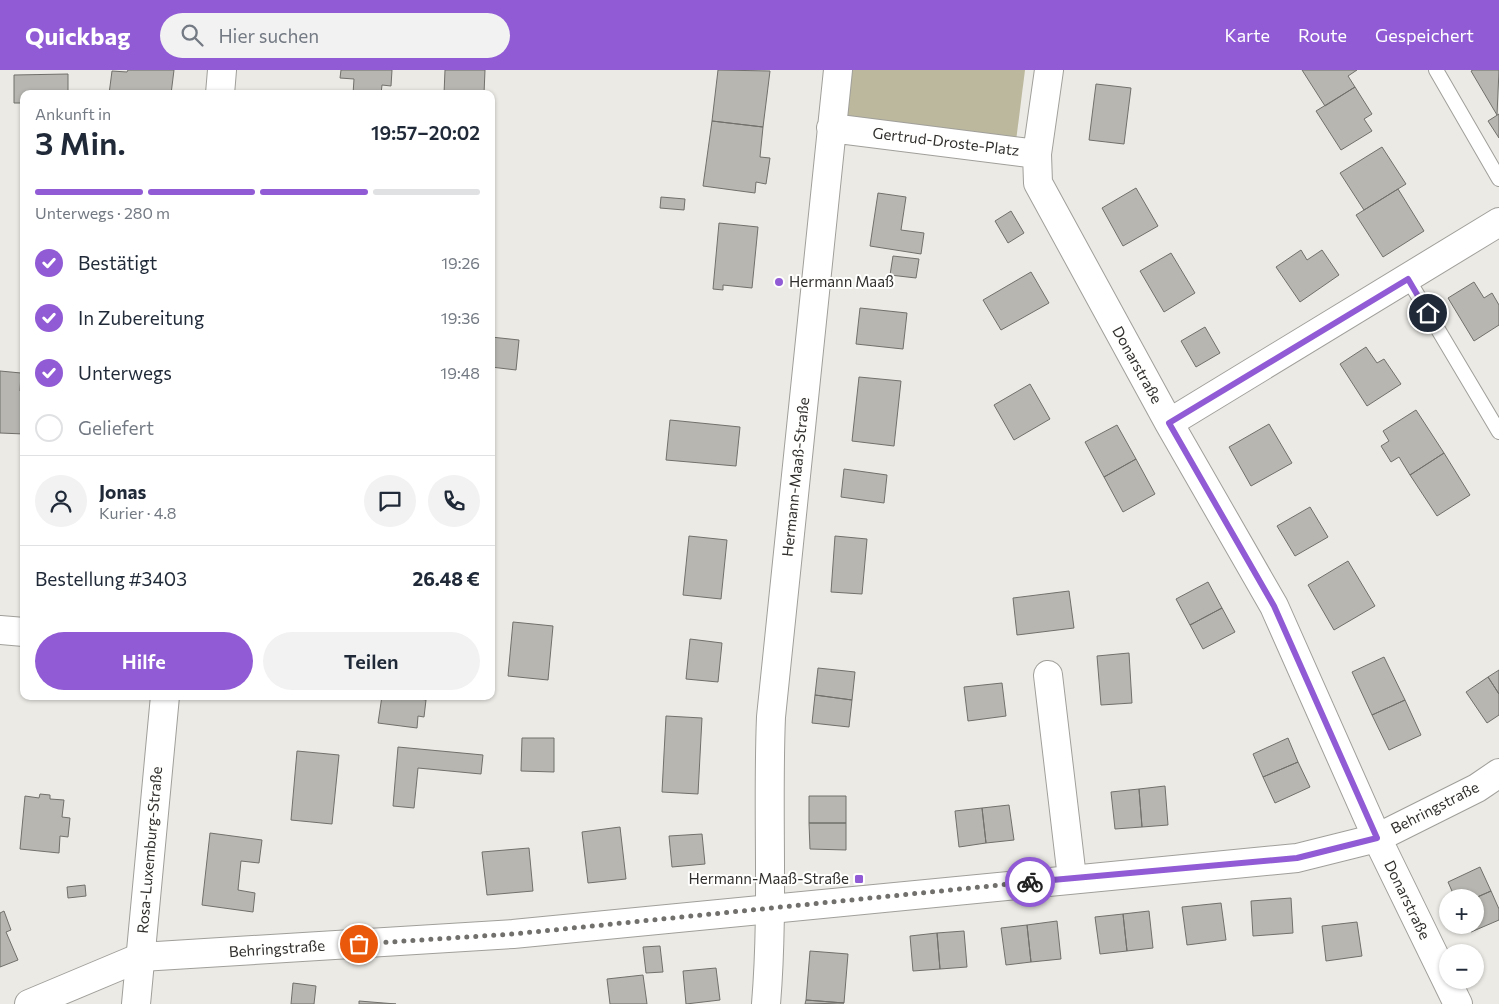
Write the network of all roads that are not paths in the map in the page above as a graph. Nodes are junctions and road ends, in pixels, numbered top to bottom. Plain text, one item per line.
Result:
1 (222, 70) edge
2 (838, 70) edge
3 (1049, 70) edge
4 (1436, 70) edge
5 (220, 90) edge
6 (830, 128) junction
7 (1036, 154) junction
8 (1499, 179) edge
9 (1499, 222) edge
10 (1408, 279) junction
11 (1169, 423) junction
12 (1499, 432) edge
13 (0, 630) edge
14 (20, 632) edge
15 (1048, 675) dead end
16 (165, 700) edge
17 (1499, 774) edge
18 (1377, 838) junction
19 (1072, 878) junction
20 (769, 908) junction
21 (141, 957) junction
22 (29, 1004) edge
23 (136, 1004) edge
24 (766, 1004) edge
25 (1458, 1004) edge

1 - 5 street
2 - 6 street, Hermann-Maaß-Straße
3 - 7 street, Gertrud-Droste-Platz
4 - 8 lane
6 - 7 street, Gertrud-Droste-Platz
6 - 20 street, Hermann-Maaß-Straße
7 - 11 street, Donarstraße
9 - 10 street
10 - 11 street
10 - 12 lane
11 - 18 street, Donarstraße
13 - 14 street
15 - 19 street
16 - 21 street, Rosa-Luxemburg-Straße
17 - 18 street, Behringstraße
18 - 19 street, Behringstraße
18 - 25 street, Donarstraße
19 - 20 street, Behringstraße
20 - 21 street, Behringstraße
20 - 24 street, Hermann-Maaß-Straße
21 - 22 street, Behringstraße
21 - 23 street, Rosa-Luxemburg-Straße

